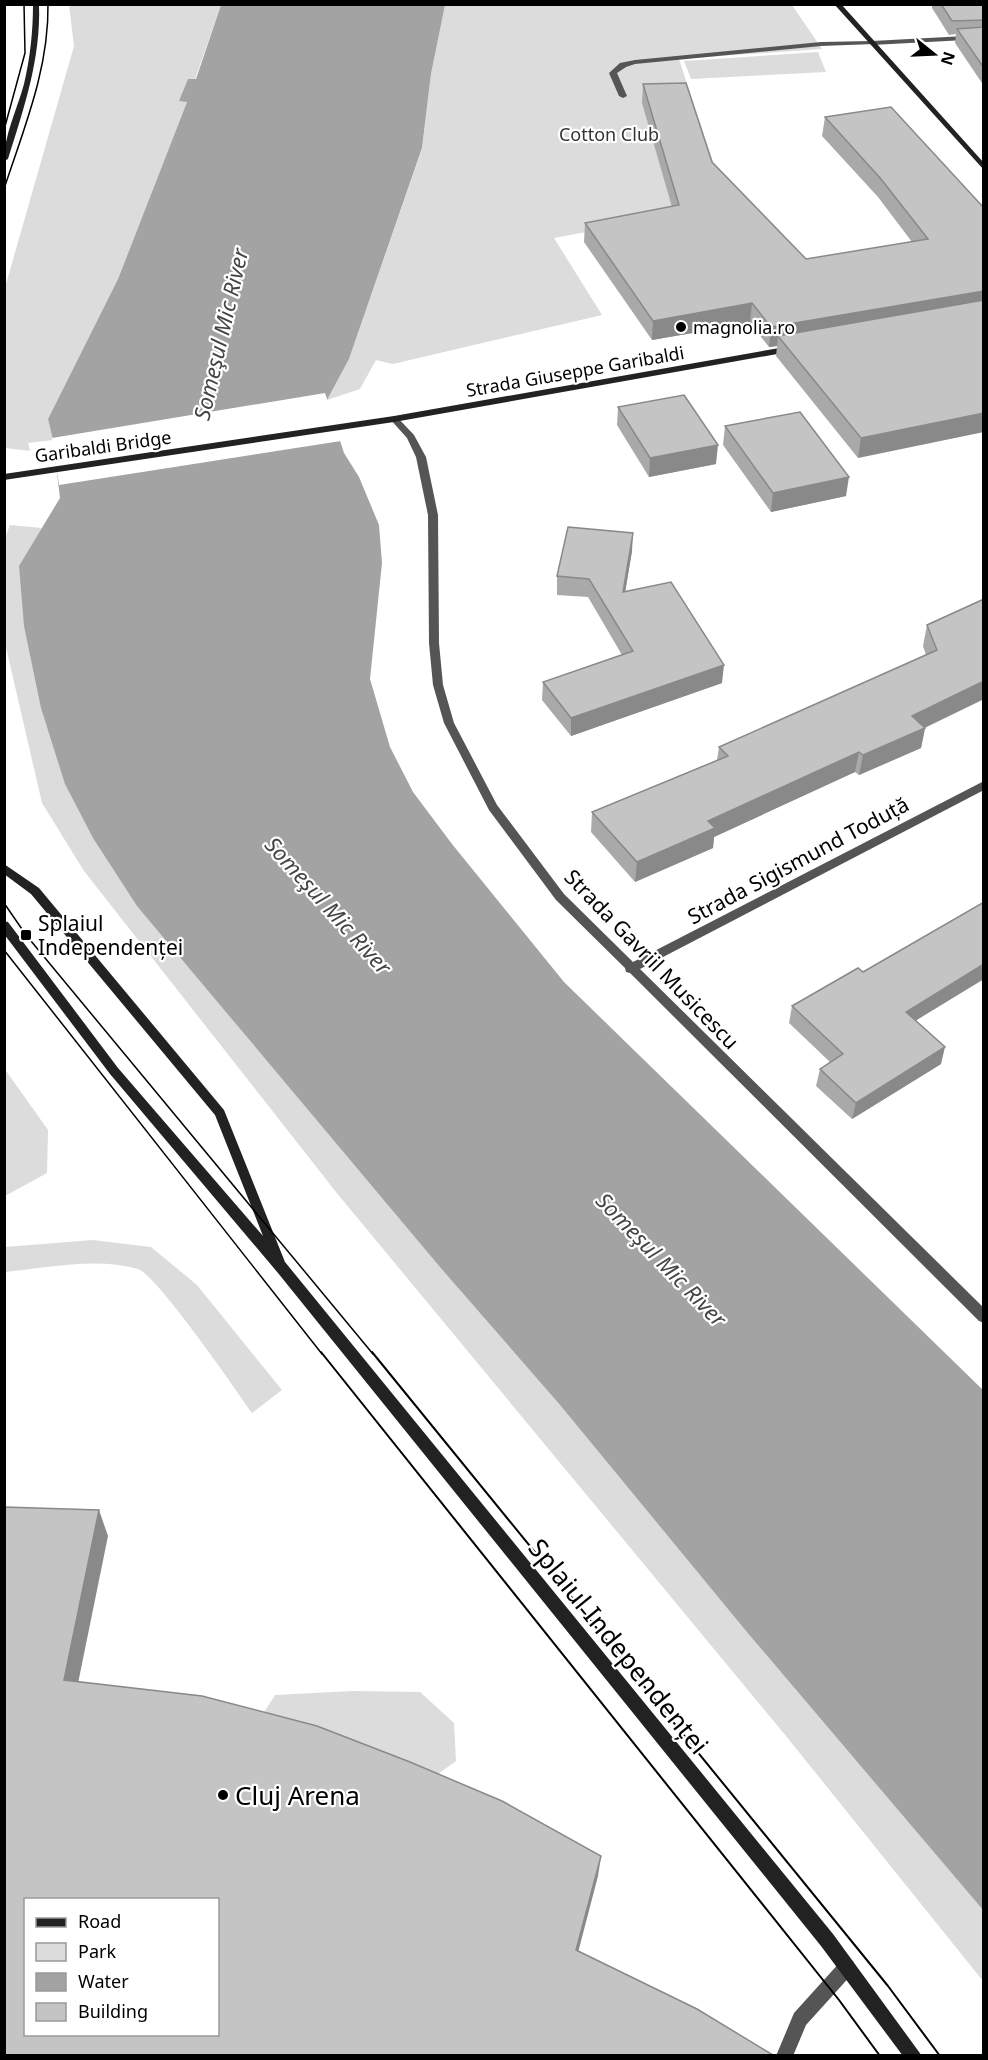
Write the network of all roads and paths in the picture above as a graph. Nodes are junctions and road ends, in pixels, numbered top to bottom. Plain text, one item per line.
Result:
1 (36, 4) edge
2 (837, 4) edge
3 (984, 37) edge
4 (872, 43) junction
5 (623, 96) dead end
6 (4, 159) edge
7 (984, 168) edge
8 (805, 347) edge
9 (394, 419) junction
10 (348, 426) joint
11 (4, 477) edge
12 (984, 785) edge
13 (4, 868) edge
14 (4, 925) edge
15 (630, 969) junction
16 (283, 1269) junction
17 (984, 1317) edge
18 (847, 1967) junction
19 (784, 2055) edge
20 (914, 2055) edge

1 - 6 main road
2 - 4 main road
3 - 4 street
4 - 5 street
4 - 7 main road
8 - 9 main road, Strada Giuseppe Garibaldi
9 - 10 main road, Strada Giuseppe Garibaldi
9 - 15 street, Strada Gavriil Musicescu
10 - 11 main road, Garibaldi Bridge
12 - 15 street, Strada Sigismund Toduță
13 - 16 main road, Splaiul Independenței
14 - 16 main road, Splaiul Independenței
15 - 17 street, Strada Gavriil Musicescu
16 - 18 main road, Splaiul Independenței
18 - 19 street
18 - 20 main road, Splaiul Independenței

